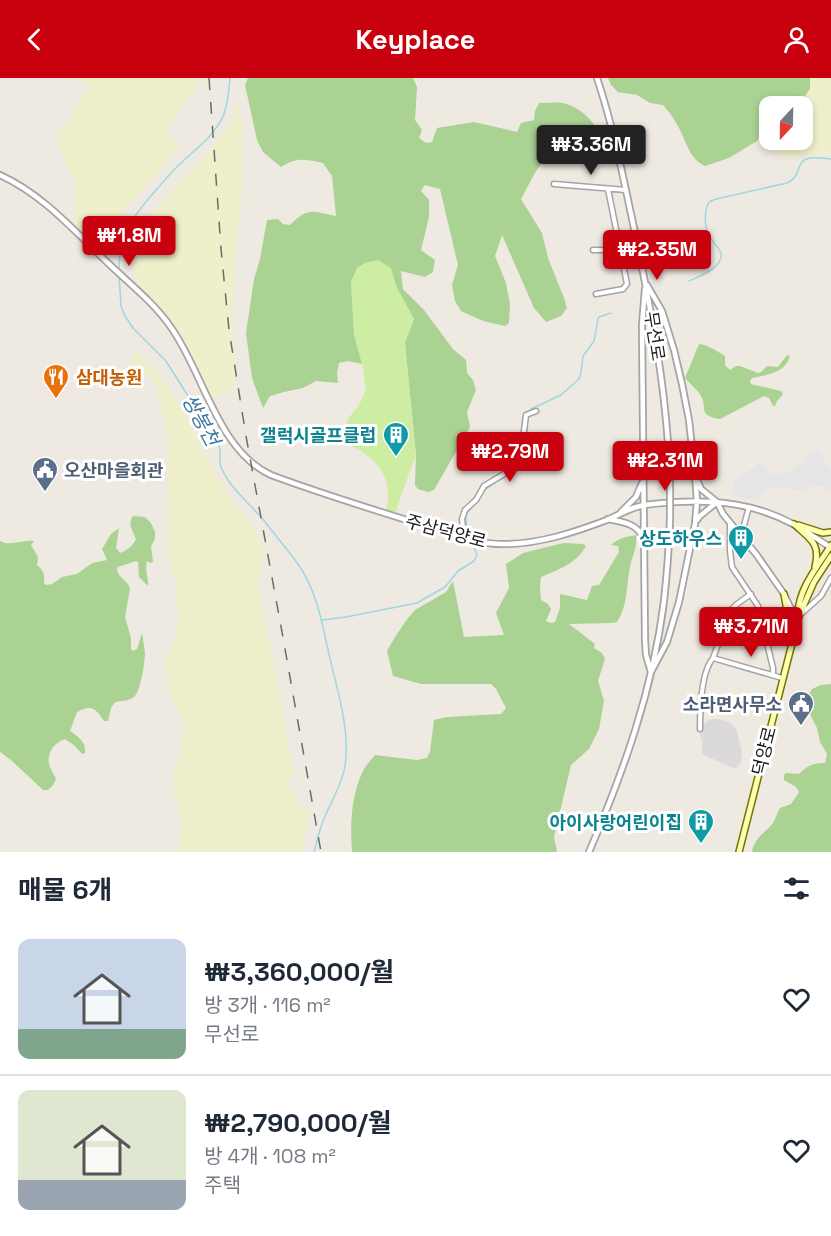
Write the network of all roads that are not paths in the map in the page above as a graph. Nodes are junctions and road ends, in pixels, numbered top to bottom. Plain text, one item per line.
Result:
1 (597, 78) edge
2 (0, 176) edge
3 (554, 184) dead end
4 (608, 189) junction
5 (626, 190) junction
6 (593, 250) dead end
7 (620, 250) junction
8 (645, 282) junction
9 (596, 294) dead end
10 (536, 411) dead end
11 (695, 475) junction
12 (644, 477) junction
13 (697, 501) junction
14 (717, 502) junction
15 (643, 505) junction
16 (749, 506) junction
17 (619, 514) junction
18 (608, 519) junction
19 (730, 522) junction
20 (695, 524) junction
21 (794, 524) junction
22 (831, 532) edge
23 (741, 536) junction
24 (465, 538) junction
25 (644, 541) junction
26 (831, 547) edge
27 (831, 556) edge
28 (813, 573) junction
29 (831, 578) edge
30 (802, 593) junction
31 (752, 594) junction
32 (784, 594) junction
33 (798, 616) junction
34 (790, 649) junction
35 (713, 658) junction
36 (651, 672) junction
37 (773, 675) junction
38 (783, 678) junction
39 (700, 729) dead end
40 (589, 852) edge
41 (739, 852) edge

1 - 5 street, 무선로
2 - 24 street, 주삼덕양로
3 - 4 street
4 - 5 street
4 - 7 street
5 - 8 street, 무선로
6 - 7 street
7 - 9 street
8 - 11 street
8 - 12 street
8 - 36 street, 무선로, bridge
10 - 24 street
11 - 13 street
11 - 14 street
12 - 15 street
12 - 17 street
13 - 14 street, 주삼덕양로
13 - 15 street, 주삼덕양로
13 - 20 street
14 - 16 street, 주삼덕양로
14 - 19 street
14 - 20 street
15 - 17 street, 주삼덕양로
15 - 25 street
16 - 21 street, 주삼덕양로
16 - 23 street
17 - 18 street, 주삼덕양로
18 - 24 street, 주삼덕양로
18 - 25 street
19 - 23 street
19 - 31 street
20 - 36 street
21 - 22 main road
21 - 26 street, 주삼덕양로
21 - 28 main road
23 - 32 street
25 - 36 street
26 - 28 main road, 덕양로
27 - 33 main road, 덕양로
28 - 30 main road, 덕양로
29 - 33 street
30 - 32 main road
30 - 33 main road, 덕양로
31 - 35 street
31 - 37 street
32 - 33 street
32 - 34 main road
33 - 34 main road, 덕양로
34 - 38 main road, 덕양로
35 - 37 street
35 - 39 street
36 - 40 street
37 - 38 street
38 - 41 main road, 덕양로

